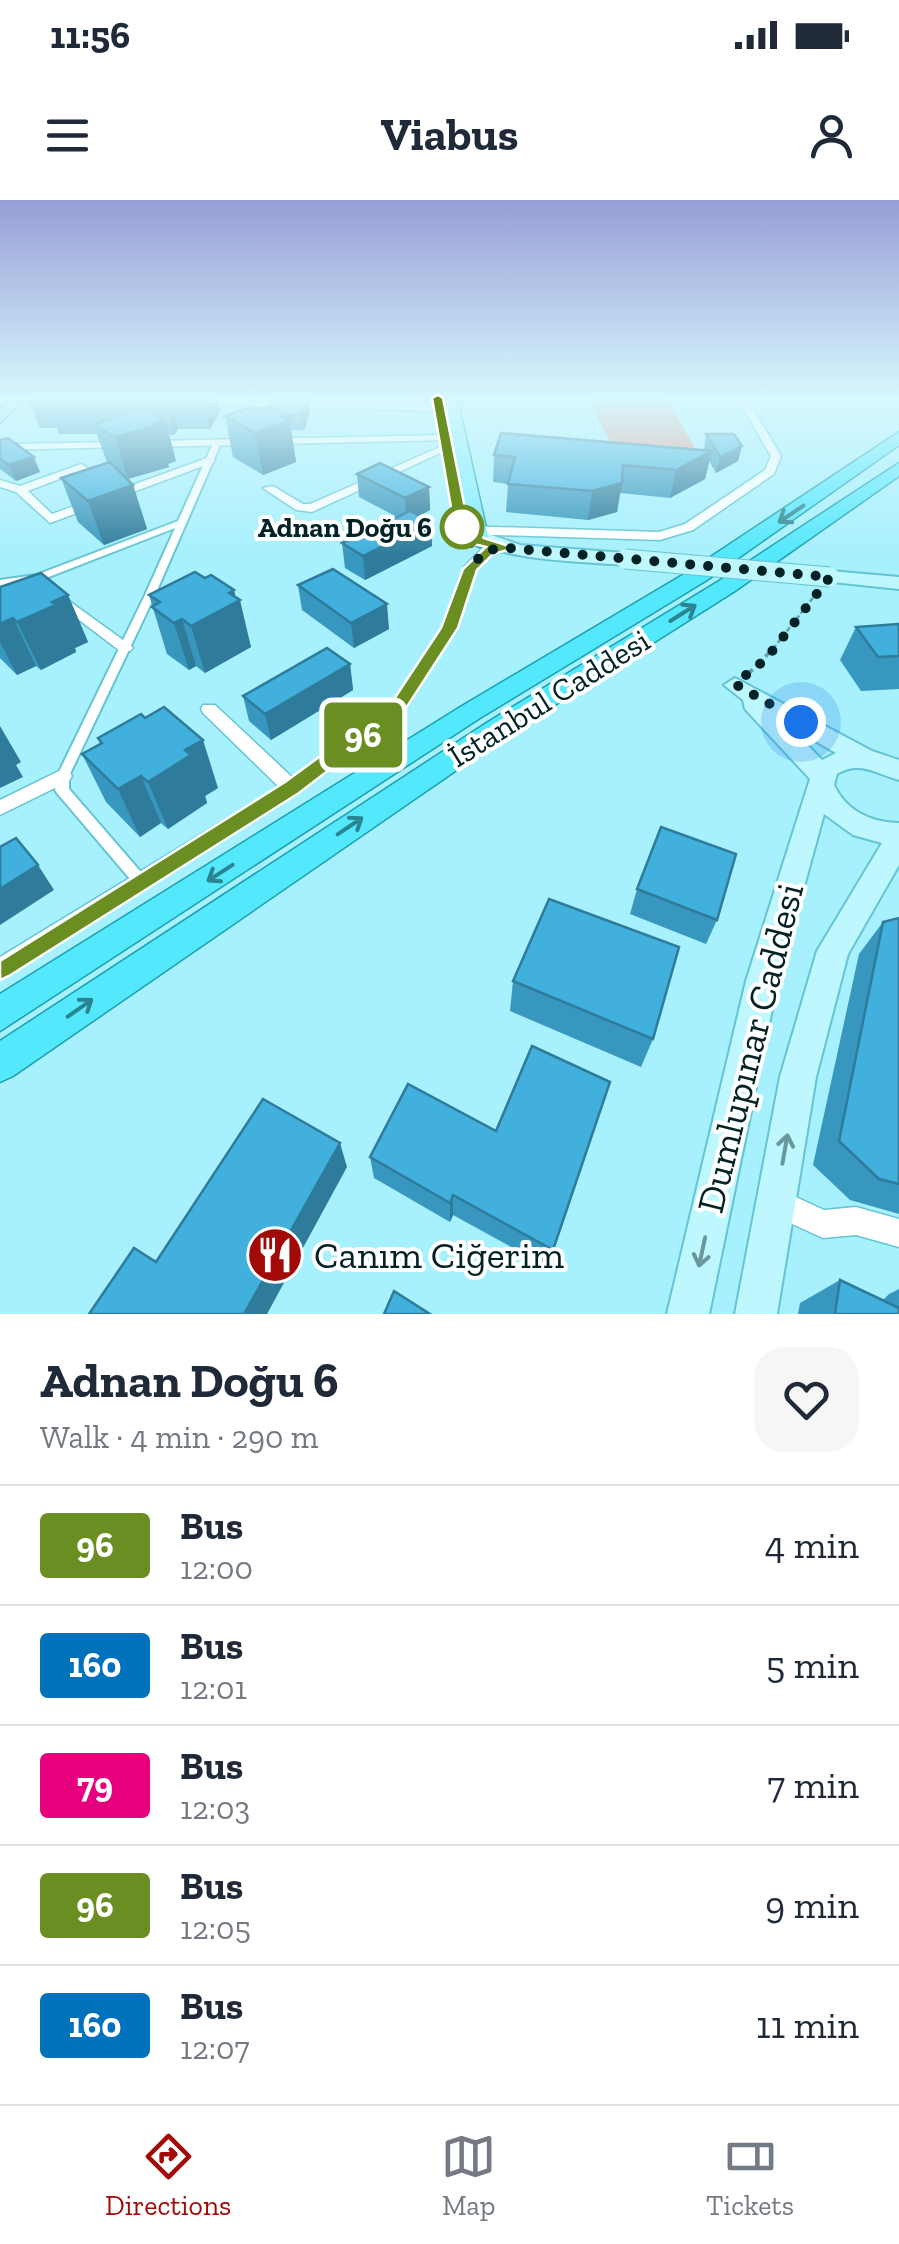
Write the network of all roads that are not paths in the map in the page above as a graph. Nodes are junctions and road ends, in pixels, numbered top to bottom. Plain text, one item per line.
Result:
1 (217, 450) edge
2 (432, 450) edge
3 (448, 450) edge
4 (453, 450) edge
5 (772, 450) edge
6 (880, 450) edge
7 (210, 460) junction
8 (899, 468) edge
9 (0, 483) edge
10 (270, 488) dead end
11 (20, 490) junction
12 (124, 492) junction
13 (183, 522) junction
14 (473, 534) junction
15 (508, 548) junction
16 (38, 578) junction
17 (0, 583) edge
18 (899, 583) edge
19 (125, 648) junction
20 (209, 709) dead end
21 (886, 763) edge
22 (63, 776) junction
23 (822, 781) junction
24 (292, 788) junction
25 (0, 808) edge
26 (899, 837) edge
27 (141, 882) junction
28 (0, 968) edge
29 (0, 1014) edge
30 (0, 1063) edge
31 (776, 1202) junction
32 (899, 1233) edge
33 (688, 1314) edge
34 (756, 1314) edge

1 - 7 street
2 - 10 street
3 - 14 main road
4 - 14 main road
5 - 14 street
6 -> 29 highway, İstanbul Caddesi
7 - 12 street
7 - 13 street
30 -> 8 highway, İstanbul Caddesi
9 - 11 street
11 - 12 street
11 - 12 street
13 - 16 street
13 - 19 street
14 - 15 main road
15 - 18 main road, bridge
15 - 24 street
16 - 17 street
16 - 19 street
19 - 22 street
20 - 24 street
21 - 23 main road
21 - 23 main road
22 - 25 street
22 - 27 street
23 - 26 main road
23 -> 33 main road, Dumlupınar Caddesi
24 - 27 street
31 -> 26 main road, Dumlupınar Caddesi
27 - 28 street
31 - 32 street
31 - 34 main road, Dumlupınar Caddesi

